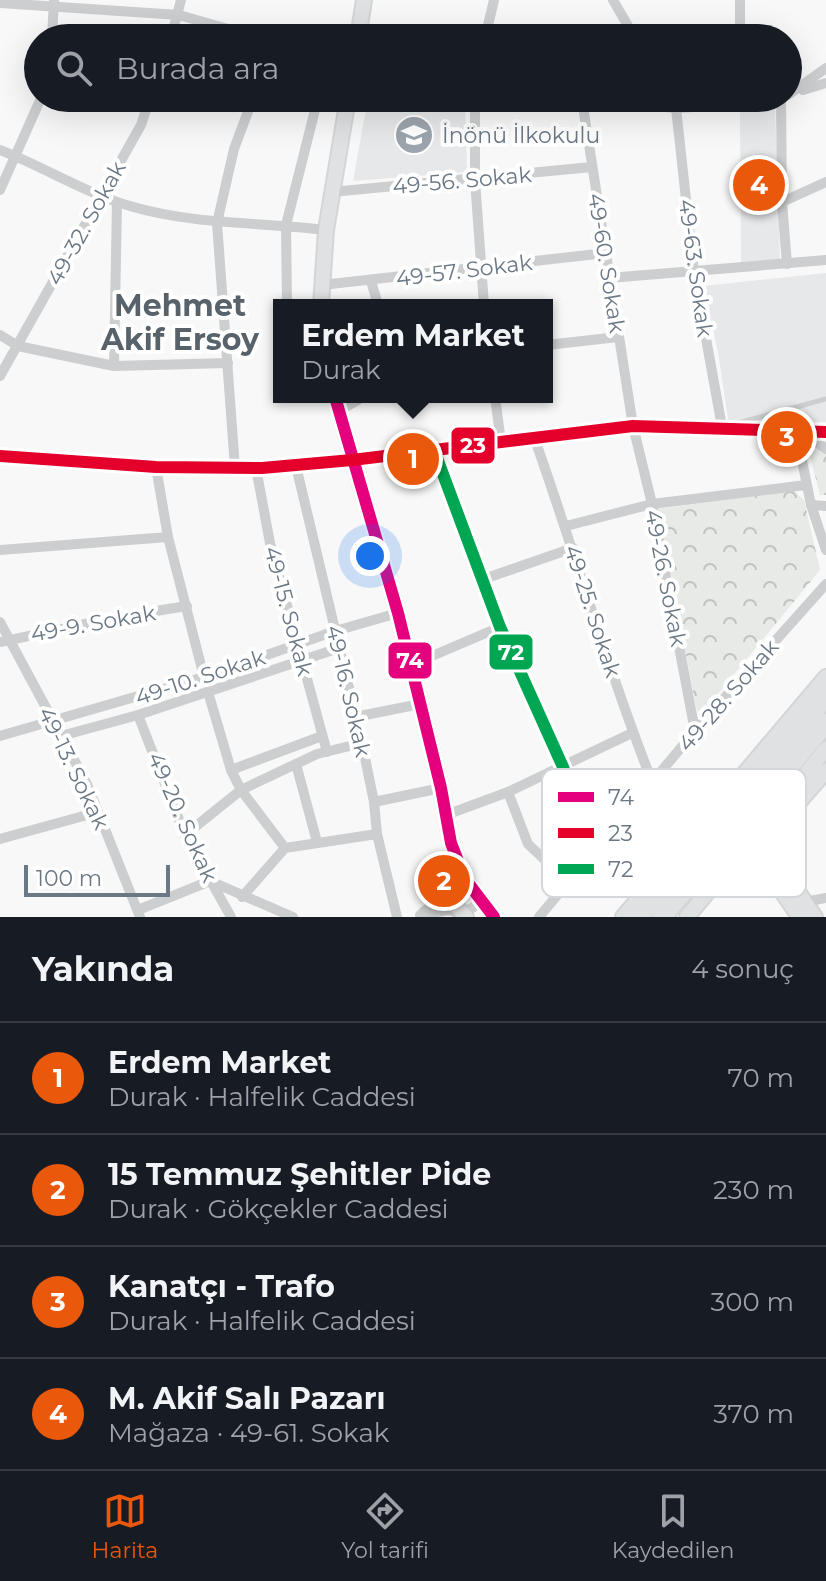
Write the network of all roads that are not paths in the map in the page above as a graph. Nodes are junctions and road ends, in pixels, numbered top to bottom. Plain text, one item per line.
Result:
1 (181, 0) edge
2 (364, 0) edge
3 (494, 0) edge
4 (613, 0) edge
5 (743, 1) edge
6 (54, 2) edge
7 (0, 3) edge
8 (179, 15) junction
9 (53, 24) edge
10 (176, 24) edge
11 (211, 24) edge
12 (360, 24) edge
13 (488, 24) edge
14 (627, 24) edge
15 (741, 24) edge
16 (826, 68) edge
17 (826, 83) edge
18 (802, 85) edge
19 (802, 91) edge
20 (35, 112) edge
21 (145, 112) edge
22 (248, 112) edge
23 (314, 112) edge
24 (346, 112) edge
25 (475, 112) edge
26 (584, 112) edge
27 (674, 112) edge
28 (785, 112) edge
29 (0, 150) edge
30 (16, 157) junction
31 (592, 167) junction
32 (475, 180) junction
33 (826, 182) edge
34 (0, 190) edge
35 (332, 192) junction
36 (102, 195) junction
37 (117, 202) junction
38 (782, 202) junction
39 (217, 223) junction
40 (286, 225) junction
41 (326, 230) junction
42 (606, 253) junction
43 (826, 260) edge
44 (787, 264) junction
45 (480, 268) junction
46 (694, 272) junction
47 (609, 278) junction
48 (371, 281) junction
49 (322, 285) junction
50 (287, 299) edge
51 (321, 299) edge
52 (376, 299) edge
53 (483, 299) edge
54 (0, 335) edge
55 (618, 337) junction
56 (553, 344) edge
57 (18, 346) junction
58 (228, 363) junction
59 (114, 366) junction
60 (0, 376) edge
61 (826, 399) edge
62 (496, 403) edge
63 (337, 404) edge
64 (633, 426) junction
65 (722, 427) junction
66 (799, 431) junction
67 (826, 432) edge
68 (534, 437) junction
69 (501, 442) junction
70 (826, 449) edge
71 (434, 450) junction
72 (0, 456) edge
73 (352, 460) junction
74 (296, 466) junction
75 (156, 467) junction
76 (235, 468) junction
77 (256, 468) junction
78 (806, 485) junction
79 (652, 504) junction
80 (811, 505) junction
81 (826, 506) edge
82 (566, 526) junction
83 (168, 537) junction
84 (573, 548) junction
85 (0, 550) edge
86 (826, 550) edge
87 (481, 580) junction
88 (826, 584) edge
89 (187, 606) junction
90 (398, 613) junction
91 (0, 622) edge
92 (500, 627) junction
93 (335, 631) junction
94 (4, 641) edge
95 (297, 644) junction
96 (339, 648) junction
97 (301, 660) junction
98 (411, 665) junction
99 (204, 677) junction
100 (826, 677) edge
101 (208, 692) junction
102 (826, 697) edge
103 (420, 704) junction
104 (138, 715) junction
105 (355, 717) junction
106 (52, 721) junction
107 (826, 723) edge
108 (695, 731) junction
109 (632, 733) junction
110 (0, 736) edge
111 (61, 736) junction
112 (322, 736) junction
113 (362, 743) junction
114 (826, 749) edge
115 (327, 752) junction
116 (296, 764) junction
117 (563, 767) junction
118 (559, 769) edge
119 (647, 769) edge
120 (665, 769) edge
121 (748, 769) edge
122 (765, 769) edge
123 (787, 769) edge
124 (231, 770) junction
125 (826, 771) edge
126 (806, 773) edge
127 (542, 777) edge
128 (441, 788) junction
129 (241, 790) junction
130 (508, 792) junction
131 (806, 797) edge
132 (374, 802) junction
133 (98, 812) junction
134 (446, 815) junction
135 (377, 834) junction
136 (185, 835) junction
137 (0, 839) edge
138 (317, 842) junction
139 (451, 843) junction
140 (285, 848) junction
141 (542, 857) edge
142 (210, 881) junction
143 (470, 886) junction
144 (453, 894) junction
145 (242, 897) junction
146 (557, 897) edge
147 (640, 897) edge
148 (656, 897) edge
149 (679, 897) edge
150 (704, 897) edge
151 (787, 897) edge
152 (801, 897) edge
153 (826, 898) edge
154 (481, 902) junction
155 (804, 902) junction
156 (139, 913) edge
157 (418, 916) edge
158 (465, 916) edge
159 (231, 917) edge
160 (293, 917) edge
161 (397, 917) edge
162 (494, 917) edge
163 (539, 917) edge
164 (623, 917) edge
165 (639, 917) edge
166 (662, 917) edge
167 (687, 917) edge
168 (799, 917) edge
169 (815, 917) edge

1 - 8 street
2 - 12 main road
3 - 13 street
4 - 14 street
5 - 15 street
6 - 7 street
6 - 8 street
6 - 9 street
8 - 10 street
8 - 11 street
16 - 18 street
17 - 19 street
20 - 30 street
21 - 36 street, 49-32. Sokak
22 - 39 street
23 - 40 street
24 - 35 main road
25 - 32 street
26 - 31 street, 49-60. Sokak
27 - 46 street, 49-63. Sokak
28 - 38 street
29 - 30 street
30 - 34 street
30 - 36 street
31 - 32 street, 49-56. Sokak
31 - 42 street, 49-60. Sokak
32 - 35 street, 49-56. Sokak
32 - 45 street
33 - 38 street
35 - 41 main road
36 - 37 street
36 - 57 street, 49-32. Sokak
37 - 39 street
37 - 59 street, 49-32. Sokak
38 - 44 street
39 - 40 street
39 - 58 street
40 - 41 street
40 - 50 street
41 - 49 main road
42 - 45 street, 49-57. Sokak
42 - 47 street, 49-60. Sokak
43 - 44 street
44 - 46 street
45 - 48 street, 49-57. Sokak
45 - 53 street
46 - 47 street
46 - 65 street, 49-63. Sokak
47 - 55 street, 49-60. Sokak
48 - 49 street, 49-57. Sokak
48 - 52 street
49 - 51 main road
54 - 57 street
55 - 56 street
55 - 64 street, 49-60. Sokak
57 - 59 street
57 - 60 street, 49-32. Sokak
58 - 59 street
58 - 76 street
61 - 65 lane
62 - 69 street
63 - 73 main road
64 - 65 street
64 - 68 street
64 - 79 street, 49-26. Sokak
65 - 66 street
66 - 67 street
66 - 70 street
66 - 78 street
68 - 69 street
68 - 82 street, 49-25. Sokak
69 - 71 street
71 - 73 street
71 - 87 street
72 - 75 street
73 - 74 street
73 - 90 main road
74 - 77 street
74 - 93 street, 49-16. Sokak
75 - 76 street
75 - 83 street
76 - 77 street
77 - 95 street, 49-15. Sokak
78 - 79 street
78 - 80 street
79 - 82 street
79 - 108 street, 49-26. Sokak
80 - 81 street
80 - 86 street
82 - 84 street, 49-25. Sokak
83 - 85 street
83 - 89 street
84 - 87 street
84 - 109 street, 49-25. Sokak
87 - 92 street
88 - 108 street, 49-28. Sokak
89 - 94 street, 49-9. Sokak
89 - 99 street
90 - 93 street, 49-10. Sokak
90 - 98 main road
91 - 94 street, 49-13. Sokak
92 - 98 street
92 - 117 street
93 - 95 street, 49-10. Sokak
93 - 96 street, 49-16. Sokak
94 - 106 street, 49-13. Sokak
95 - 97 street, 49-15. Sokak
95 - 99 street, 49-10. Sokak
96 - 97 street, 49-10. Sokak
96 - 105 street, 49-16. Sokak
97 - 101 street, 49-10. Sokak
97 - 112 street, 49-15. Sokak
98 - 103 main road
99 - 106 street, 49-10. Sokak
100 - 121 main road
101 - 104 street, 49-10. Sokak
101 - 124 street
102 - 122 highway
103 - 105 street
103 - 128 main road
104 - 111 street, 49-10. Sokak
104 - 136 street, 49-20. Sokak
105 - 113 street, 49-16. Sokak
106 - 110 street, 49-10. Sokak
106 - 111 street, 49-13. Sokak
107 - 123 highway
108 - 120 street, 49-28. Sokak
109 - 117 street
109 - 119 street, 49-25. Sokak
111 - 133 street, 49-13. Sokak
112 - 115 street, 49-15. Sokak
112 - 124 street
113 - 115 street
113 - 132 street, 49-16. Sokak
114 - 126 main road
115 - 116 street
116 - 129 street
116 - 138 street
117 - 118 street
124 - 129 street
125 - 131 main road
127 - 130 street
128 - 132 street
128 - 134 main road
129 - 136 street
129 - 140 street
130 - 134 street
130 - 141 street
132 - 135 street, 49-16. Sokak
133 - 137 street
133 - 156 street, 49-13. Sokak
134 - 139 main road
135 - 138 street
135 - 161 street, 49-16. Sokak
136 - 142 street, 49-20. Sokak
138 - 140 street
139 - 143 main road
139 - 144 main road
140 - 145 street
142 - 145 street
142 - 156 street
142 - 159 street, 49-20. Sokak
143 - 144 street
143 - 154 main road
144 - 157 street
144 - 158 main road
145 - 160 street
146 - 163 street, 49-28. Sokak
147 - 164 main road
148 - 165 highway
149 - 166 highway
150 - 167 main road
151 - 168 main road
152 - 155 main road
153 - 155 street
154 - 158 street
154 - 162 main road
155 - 169 main road
157 - 158 street

